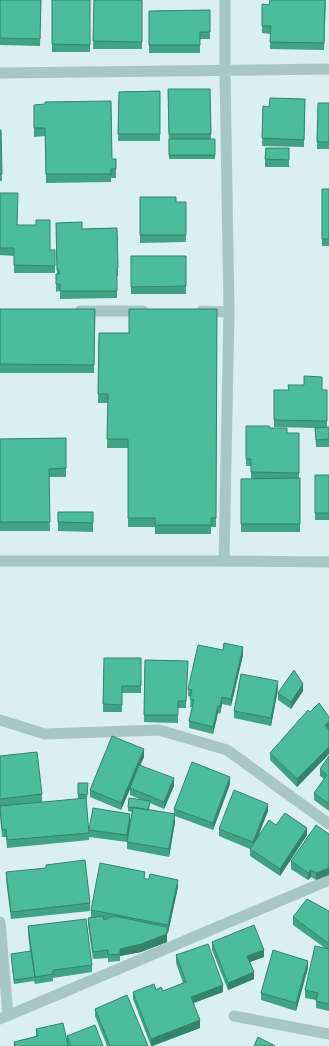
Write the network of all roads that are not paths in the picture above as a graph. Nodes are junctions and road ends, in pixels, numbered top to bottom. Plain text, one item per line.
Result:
1 (225, 0) edge
2 (329, 69) edge
3 (225, 70) junction
4 (0, 73) edge
5 (71, 311) edge
6 (150, 311) edge
7 (190, 311) edge
8 (229, 312) junction
9 (0, 561) edge
10 (224, 561) junction
11 (329, 562) edge
12 (0, 720) edge
13 (329, 824) edge
14 (329, 880) edge
15 (0, 922) edge
16 (234, 1016) dead end
17 (4, 1017) edge
18 (329, 1034) edge

1 - 3 street
2 - 3 street
3 - 4 street
3 - 8 street
5 - 6 street
7 - 8 street
8 - 10 street
9 - 10 street
10 - 11 street
12 - 13 street
14 - 17 street
15 - 17 street
16 - 18 street

